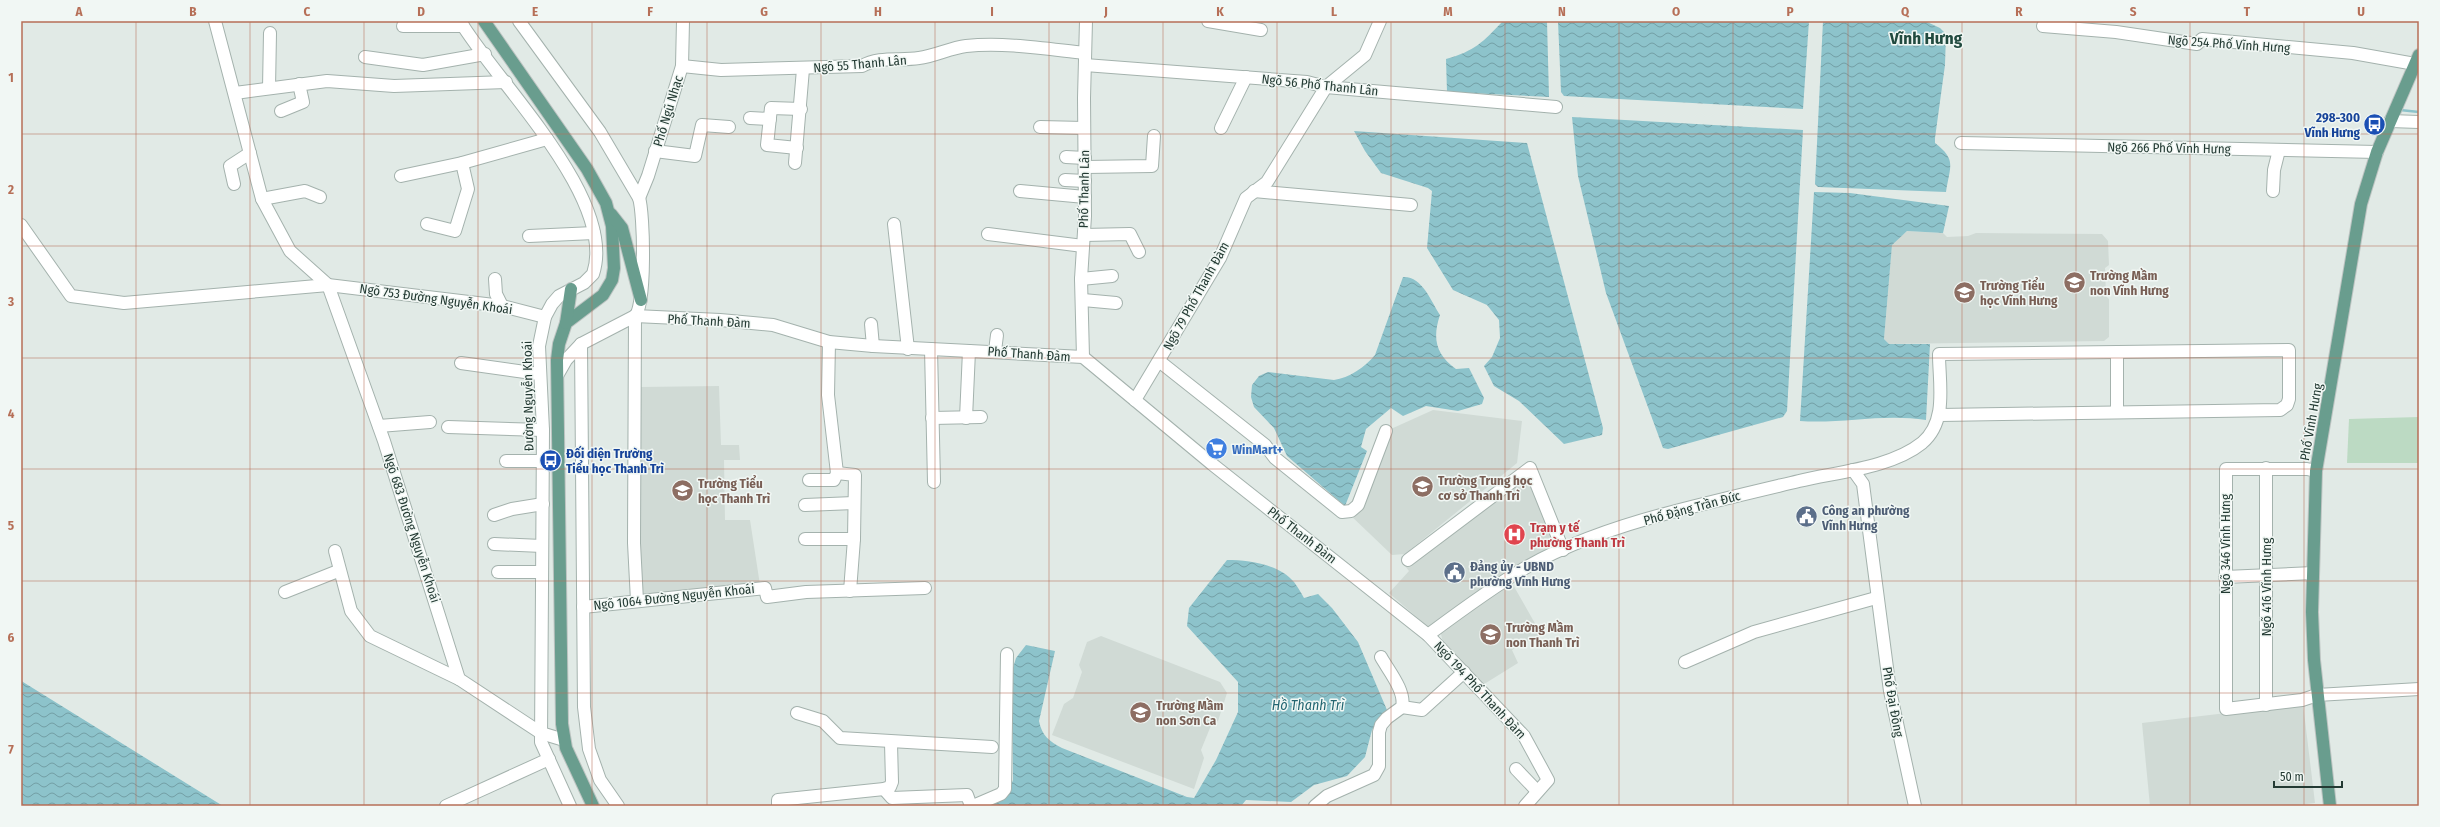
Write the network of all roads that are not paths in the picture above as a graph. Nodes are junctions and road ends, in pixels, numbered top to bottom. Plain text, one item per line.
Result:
1 (215, 21) edge
2 (484, 21) edge
3 (519, 21) edge
4 (682, 21) edge
5 (1086, 21) edge
6 (1208, 21) edge
7 (1380, 21) edge
8 (462, 24) edge
9 (403, 26) dead end
10 (2043, 26) dead end
11 (1261, 30) dead end
12 (270, 33) dead end
13 (485, 54) junction
14 (365, 57) dead end
15 (1085, 59) junction
16 (2417, 60) edge
17 (682, 66) junction
18 (803, 69) junction
19 (1246, 77) junction
20 (506, 82) junction
21 (299, 84) junction
22 (1326, 87) junction
23 (269, 88) junction
24 (235, 92) junction
25 (1556, 107) dead end
26 (801, 109) junction
27 (281, 111) dead end
28 (750, 118) dead end
29 (770, 119) junction
30 (2390, 122) junction
31 (2419, 122) edge
32 (729, 127) dead end
33 (1040, 127) dead end
34 (1084, 128) junction
35 (1221, 128) dead end
36 (1154, 136) dead end
37 (547, 139) junction
38 (1961, 143) dead end
39 (797, 148) junction
40 (2279, 150) junction
41 (655, 151) junction
42 (2377, 152) junction
43 (250, 153) junction
44 (1066, 157) dead end
45 (1086, 162) junction
46 (462, 163) junction
47 (795, 163) dead end
48 (401, 176) dead end
49 (1065, 180) dead end
50 (1085, 181) junction
51 (234, 184) dead end
52 (1020, 191) dead end
53 (1254, 191) junction
54 (2273, 191) dead end
55 (320, 197) dead end
56 (1084, 197) junction
57 (639, 198) junction
58 (262, 199) junction
59 (1411, 205) dead end
60 (609, 212) junction
61 (427, 224) dead end
62 (894, 224) dead end
63 (21, 225) edge
64 (594, 233) junction
65 (988, 234) dead end
66 (529, 236) dead end
67 (1083, 241) junction
68 (1139, 252) dead end
69 (1112, 276) dead end
70 (495, 279) dead end
71 (1082, 279) junction
72 (328, 285) junction
73 (571, 289) junction
74 (641, 300) junction
75 (1082, 300) junction
76 (1116, 302) dead end
77 (502, 306) junction
78 (635, 316) junction
79 (545, 317) junction
80 (566, 323) junction
81 (871, 324) dead end
82 (997, 335) dead end
83 (829, 342) junction
84 (581, 344) junction
85 (872, 346) junction
86 (908, 349) junction
87 (931, 349) junction
88 (969, 351) junction
89 (995, 351) junction
90 (2117, 352) junction
91 (1083, 357) junction
92 (1159, 361) junction
93 (461, 362) dead end
94 (539, 374) junction
95 (558, 374) junction
96 (1135, 400) junction
97 (2117, 412) junction
98 (1940, 415) junction
99 (932, 418) junction
100 (966, 418) junction
101 (981, 418) dead end
102 (430, 422) dead end
103 (379, 426) junction
104 (448, 427) dead end
105 (544, 430) junction
106 (1386, 431) dead end
107 (543, 461) junction
108 (506, 462) dead end
109 (2266, 468) junction
110 (1853, 470) junction
111 (2316, 471) junction
112 (837, 473) junction
113 (809, 480) dead end
114 (934, 482) dead end
115 (854, 503) junction
116 (543, 504) junction
117 (805, 505) dead end
118 (494, 515) dead end
119 (805, 539) dead end
120 (854, 539) junction
121 (494, 544) dead end
122 (542, 546) junction
123 (1563, 550) junction
124 (335, 551) dead end
125 (1408, 560) dead end
126 (338, 571) junction
127 (498, 572) dead end
128 (542, 572) junction
129 (2313, 573) junction
130 (2266, 575) junction
131 (2225, 577) junction
132 (926, 588) dead end
133 (850, 591) junction
134 (285, 592) dead end
135 (1876, 598) junction
136 (637, 601) junction
137 (583, 607) junction
138 (1428, 635) junction
139 (1008, 654) dead end
140 (1381, 657) dead end
141 (1685, 662) dead end
142 (1464, 672) junction
143 (458, 679) junction
144 (2419, 689) edge
145 (2317, 695) junction
146 (2266, 705) junction
147 (1402, 707) junction
148 (797, 713) dead end
149 (541, 733) junction
150 (564, 740) junction
151 (891, 743) junction
152 (992, 747) dead end
153 (548, 759) junction
154 (1516, 769) dead end
155 (884, 789) junction
156 (1537, 791) junction
157 (1525, 805) edge
158 (446, 806) edge
159 (570, 806) edge
160 (593, 806) edge
161 (618, 806) edge
162 (778, 806) edge
163 (972, 806) edge
164 (1315, 806) edge
165 (1915, 806) edge
166 (2330, 806) edge

1 - 24 street
2 - 60 main road
3 - 57 street
4 - 17 street, Phố Ngũ Nhạc
5 - 15 street, Phố Thanh Lân
6 - 11 street
7 - 22 street, Ngõ 79 Phố Thanh Đàm
8 - 9 street
8 - 13 street, Đường Nguyễn Khoái
10 - 16 street, Ngõ 254 Phố Vĩnh Hưng
12 - 23 street
13 - 14 street
13 - 20 street, Đường Nguyễn Khoái
15 - 18 street, Ngõ 55 Thanh Lân
15 - 19 street, Ngõ 56 Phố Thanh Lân
15 - 34 street, Phố Thanh Lân
16 - 30 main road, Phố Vĩnh Hưng
17 - 18 street, Ngõ 55 Thanh Lân
17 - 41 street, Phố Ngũ Nhạc
18 - 26 street
19 - 22 street, Ngõ 56 Phố Thanh Lân
19 - 35 street
20 - 21 street
20 - 37 street, Đường Nguyễn Khoái
21 - 23 street
21 - 27 street
22 - 25 street, Ngõ 56 Phố Thanh Lân
22 - 53 street, Ngõ 79 Phố Thanh Đàm
23 - 24 street
24 - 43 street
26 - 29 street
26 - 39 street
28 - 29 street
29 - 39 street
30 - 31 street
30 - 42 main road, Phố Vĩnh Hưng
32 - 41 street
33 - 34 street
34 - 45 street, Phố Thanh Lân
36 - 45 street
37 - 46 street
37 - 64 street, Đường Nguyễn Khoái
38 - 40 street, Ngõ 266 Phố Vĩnh Hưng
39 - 47 street
40 - 42 street, Ngõ 266 Phố Vĩnh Hưng
40 - 54 street
41 - 57 street, Phố Ngũ Nhạc
42 - 111 main road, Phố Vĩnh Hưng
43 - 51 street
43 - 58 street
44 - 45 street
45 - 50 street, Phố Thanh Lân
46 - 48 street
46 - 61 street
49 - 50 street
50 - 56 street, Phố Thanh Lân
52 - 56 street
53 - 59 street
53 - 92 street, Ngõ 79 Phố Thanh Đàm
55 - 58 street
56 - 67 street, Phố Thanh Lân
57 - 74 street
58 - 72 street
60 - 74 main road
60 - 80 main road
62 - 86 street
63 - 72 street, Ngõ 753 Đường Nguyễn Khoái
64 - 66 street
64 - 73 street, Đường Nguyễn Khoái
65 - 67 street
67 - 68 street
67 - 71 street, Phố Thanh Lân
69 - 71 street
70 - 77 street
71 - 75 street, Phố Thanh Lân
72 - 77 street, Ngõ 753 Đường Nguyễn Khoái
72 - 103 street, Ngõ 683 Đường Nguyễn Khoái
73 - 79 street, Đường Nguyễn Khoái
73 - 80 main road
74 - 78 street
75 - 76 street
75 - 91 street, Phố Thanh Lân
77 - 79 street, Ngõ 753 Đường Nguyễn Khoái
78 - 83 street, Phố Thanh Đàm
78 - 84 street
78 - 136 street
79 - 94 street, Đường Nguyễn Khoái
80 - 95 main road
81 - 85 street
82 - 89 street
83 - 85 street, Phố Thanh Đàm
83 - 112 street
84 - 95 street
84 - 137 street
85 - 86 street, Phố Thanh Đàm
86 - 87 street, Phố Thanh Đàm
87 - 88 street, Phố Thanh Đàm
87 - 99 street
88 - 89 street, Phố Thanh Đàm
88 - 100 street
89 - 91 street, Phố Thanh Đàm
90 - 97 street
90 - 97 street
90 - 98 street
91 - 96 street, Phố Thanh Đàm
92 - 96 street, Ngõ 79 Phố Thanh Đàm
92 - 106 street
93 - 94 street
94 - 105 street, Đường Nguyễn Khoái
95 - 150 main road
96 - 138 street, Phố Thanh Đàm
97 - 98 street
98 - 110 street, Phố Đặng Trần Đức
99 - 100 street
99 - 114 street
100 - 101 street
102 - 103 street
103 - 143 street, Ngõ 683 Đường Nguyễn Khoái
104 - 105 street
105 - 107 street, Đường Nguyễn Khoái
107 - 108 street
107 - 116 street, Đường Nguyễn Khoái
109 - 111 street, Ngõ 346 Vĩnh Hưng
109 - 130 street, Ngõ 416 Vĩnh Hưng
109 - 131 street, Ngõ 346 Vĩnh Hưng
110 - 123 street, Phố Đặng Trần Đức
110 - 135 street
111 - 129 main road, Phố Vĩnh Hưng
112 - 113 street
112 - 115 street
115 - 117 street
115 - 120 street
116 - 118 street
116 - 122 street, Đường Nguyễn Khoái
119 - 120 street
120 - 133 street
121 - 122 street
122 - 128 street, Đường Nguyễn Khoái
123 - 125 street
123 - 138 street, Phố Đặng Trần Đức
124 - 126 street
126 - 134 street
126 - 143 street
127 - 128 street
128 - 149 street, Đường Nguyễn Khoái
129 - 130 street
129 - 145 main road, Phố Vĩnh Hưng
130 - 131 street
130 - 146 street, Ngõ 416 Vĩnh Hưng
131 - 146 street, Ngõ 346 Vĩnh Hưng
132 - 133 street
133 - 136 street, Ngõ 1064 Đường Nguyễn Khoái
135 - 141 street
135 - 165 street, Phố Đại Đồng
136 - 137 street, Ngõ 1064 Đường Nguyễn Khoái
137 - 161 street
138 - 142 street, Ngõ 194 Phố Thanh Đàm
139 - 163 street
140 - 147 street
142 - 147 street
142 - 156 street, Ngõ 194 Phố Thanh Đàm
143 - 149 street
144 - 145 street
145 - 146 street
145 - 166 main road, Phố Vĩnh Hưng
147 - 164 street
148 - 151 street
149 - 150 street
149 - 153 street, Đường Nguyễn Khoái
150 - 160 main road
151 - 152 street
151 - 155 street
153 - 158 street
153 - 159 street, Đường Nguyễn Khoái
154 - 156 street
155 - 162 street
155 - 163 street
156 - 157 street, Ngõ 194 Phố Thanh Đàm

